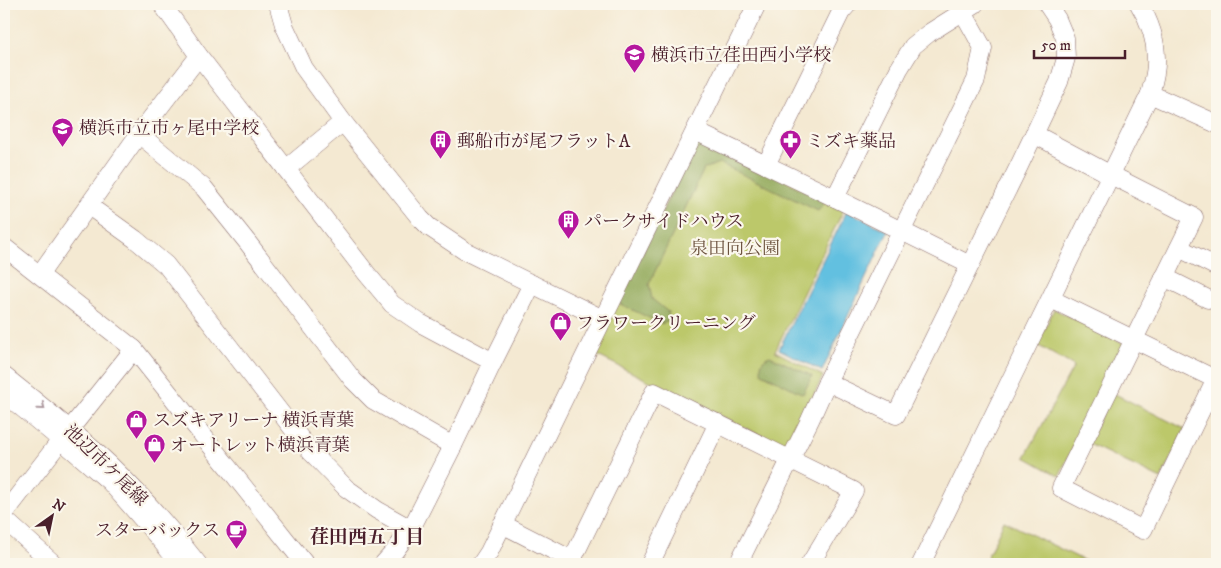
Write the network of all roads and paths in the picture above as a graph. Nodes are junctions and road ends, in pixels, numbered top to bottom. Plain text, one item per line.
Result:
1 (162, 4) edge
2 (278, 4) edge
3 (757, 4) edge
4 (848, 4) edge
5 (1047, 4) edge
6 (1139, 4) edge
7 (969, 8) edge
8 (199, 56) junction
9 (1150, 94) junction
10 (343, 122) junction
11 (1217, 124) edge
12 (695, 131) junction
13 (140, 134) junction
14 (1034, 134) junction
15 (766, 165) junction
16 (286, 169) junction
17 (1112, 176) junction
18 (835, 198) junction
19 (89, 206) junction
20 (902, 231) junction
21 (4, 247) edge
22 (1179, 248) junction
23 (970, 265) junction
24 (1217, 267) edge
25 (40, 274) junction
26 (1164, 277) junction
27 (532, 284) junction
28 (1051, 299) junction
29 (1208, 299) dead end
30 (603, 319) junction
31 (1134, 339) junction
32 (134, 349) junction
33 (493, 362) junction
34 (4, 376) edge
35 (1217, 379) edge
36 (827, 382) junction
37 (4, 393) edge
38 (718, 423) junction
39 (66, 434) junction
40 (453, 446) junction
41 (790, 459) junction
42 (4, 514) edge
43 (4, 518) edge
44 (502, 524) junction
45 (411, 529) junction
46 (573, 563) edge
47 (54, 564) edge
48 (180, 564) edge
49 (198, 564) edge
50 (305, 564) edge
51 (383, 564) edge
52 (481, 564) edge
53 (650, 564) edge
54 (738, 564) edge
55 (810, 564) edge
56 (921, 564) edge

1 - 8 street
2 - 10 street
3 - 12 street
4 - 15 street
5 - 14 street
6 - 9 street
7 - 18 street
7 - 20 street
8 - 13 street
8 - 16 street
9 - 11 street
9 - 17 street
10 - 16 street
10 - 27 street
12 - 15 street
12 - 30 street
13 - 19 street
13 - 40 street
14 - 17 street
14 - 23 street
15 - 18 street
16 - 33 street
17 - 22 street
17 - 28 street
18 - 20 street
19 - 25 street
19 - 45 street
20 - 23 street
20 - 36 street
21 - 25 street
22 - 24 street
22 - 26 street
23 - 36 street
25 - 32 street
26 - 29 street
26 - 31 street
27 - 30 street
27 - 33 street
28 - 31 street
28 - 56 street
30 - 44 street
31 - 35 street
31 - 35 street
32 - 39 street
32 - 50 street
33 - 40 street
34 -> 39 street, 池辺市ケ尾線
36 - 41 street
37 - 39 street, 池辺市ケ尾線
38 - 41 street
38 - 46 street
38 - 53 street
39 - 42 street
39 - 48 street, 池辺市ケ尾線
39 - 49 street, 池辺市ケ尾線
40 - 45 street
41 - 54 street
41 - 55 street
43 - 47 street
44 - 46 street
44 - 52 street
45 - 51 street

